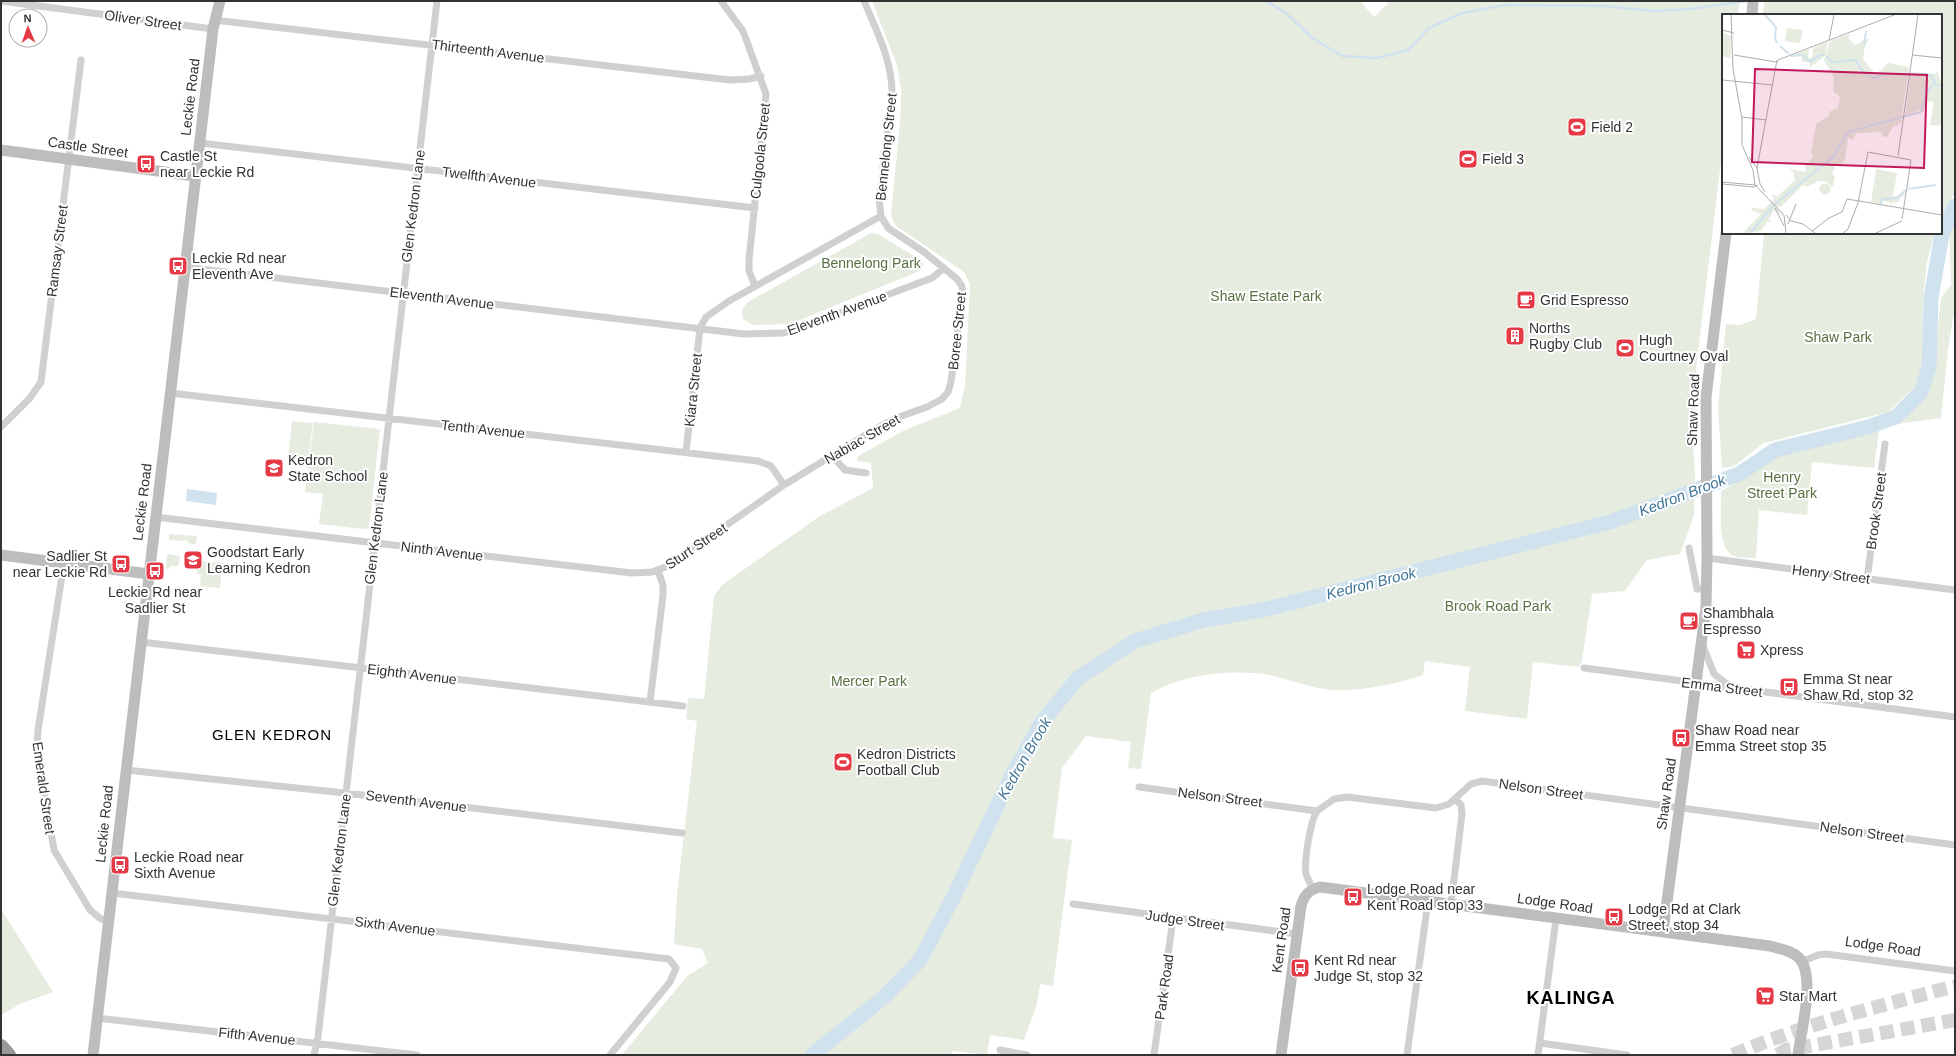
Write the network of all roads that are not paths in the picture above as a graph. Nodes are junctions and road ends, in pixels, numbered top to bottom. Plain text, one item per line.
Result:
1 (1, 1) edge
2 (220, 1) edge
3 (437, 1) edge
4 (721, 1) edge
5 (864, 1) edge
6 (1754, 1) edge
7 (1752, 14) edge
8 (214, 25) junction
9 (432, 45) junction
10 (81, 60) dead end
11 (761, 76) junction
12 (200, 143) junction
13 (1, 150) edge
14 (68, 159) junction
15 (418, 169) junction
16 (195, 176) junction
17 (754, 208) junction
18 (881, 216) junction
19 (1726, 234) edge
20 (185, 267) junction
21 (944, 268) junction
22 (755, 286) junction
23 (403, 293) junction
24 (700, 328) junction
25 (170, 393) junction
26 (942, 399) joint
27 (389, 419) junction
28 (1, 427) edge
29 (1885, 444) dead end
30 (686, 452) junction
31 (832, 456) junction
32 (866, 473) dead end
33 (784, 485) junction
34 (155, 518) junction
35 (374, 543) junction
36 (1688, 548) dead end
37 (1, 555) edge
38 (1707, 558) junction
39 (64, 563) junction
40 (658, 571) junction
41 (149, 574) junction
42 (1867, 579) junction
43 (1707, 589) junction
44 (1955, 590) edge
45 (1702, 640) junction
46 (141, 642) junction
47 (360, 668) junction
48 (1584, 668) dead end
49 (1696, 683) junction
50 (1733, 688) junction
51 (650, 702) junction
52 (683, 706) dead end
53 (1955, 717) edge
54 (126, 770) junction
55 (1139, 787) dead end
56 (345, 793) junction
57 (1455, 799) junction
58 (1679, 808) junction
59 (1317, 811) junction
60 (682, 834) dead end
61 (1955, 844) edge
62 (1313, 889) junction
63 (112, 893) junction
64 (1428, 901) junction
65 (1073, 904) dead end
66 (1451, 904) junction
67 (331, 918) junction
68 (1173, 919) junction
69 (1556, 919) junction
70 (109, 921) junction
71 (1663, 932) junction
72 (1297, 934) junction
73 (1802, 962) junction
74 (1955, 971) edge
75 (98, 1018) junction
76 (316, 1042) junction
77 (1540, 1043) junction
78 (1, 1046) edge
79 (1000, 1050) dead end
80 (9, 1055) edge
81 (93, 1055) edge
82 (314, 1055) edge
83 (417, 1055) edge
84 (610, 1055) edge
85 (1027, 1055) edge
86 (1154, 1055) edge
87 (1281, 1055) edge
88 (1408, 1055) edge
89 (1538, 1055) edge
90 (1628, 1055) edge
91 (1798, 1055) edge

1 - 8 street, Oliver Street
2 - 8 street, Leckie Road
3 - 9 street, Glen Kedron Lane
4 - 11 street, Culgoola Street
5 - 18 street, Bennelong Street
6 - 7 street
8 - 9 street, Thirteenth Avenue
8 - 12 street, Leckie Road
9 - 11 street, Thirteenth Avenue
9 - 15 street, Glen Kedron Lane
10 - 14 street, Ramsay Street
11 - 17 street, Culgoola Street
12 - 15 street, Twelfth Avenue
12 - 16 street, Leckie Road
13 - 14 street, Castle Street
14 - 16 street, Castle Street
14 - 28 street, Ramsay Street
15 - 17 street, Twelfth Avenue
15 - 23 street, Glen Kedron Lane
16 - 20 street, Leckie Road
17 - 22 street, Culgoola Street
18 - 21 street, Bennelong Street
18 - 22 street
19 - 38 street, Shaw Road
20 - 23 street, Eleventh Avenue
20 - 25 street, Leckie Road
21 - 24 street, Eleventh Avenue
21 - 26 street, Boree Street
22 - 24 street
23 - 24 street, Eleventh Avenue
23 - 27 street, Glen Kedron Lane
24 - 30 street, Kiara Street
25 - 27 street, Tenth Avenue
25 - 34 street, Leckie Road
26 - 31 street, Nabiac Street
27 - 30 street, Tenth Avenue
27 - 35 street, Glen Kedron Lane
29 - 42 street, Brook Street
30 - 33 street, Tenth Avenue
31 - 32 street
31 - 33 street, Nabiac Street
33 - 40 street, Sturt Street
34 - 35 street, Ninth Avenue
34 - 41 street, Leckie Road
35 - 40 street, Ninth Avenue
35 - 47 street, Glen Kedron Lane
36 - 43 street
37 - 39 street
38 - 42 street, Henry Street
38 - 43 street, Shaw Road
39 - 41 street
39 - 70 street, Emerald Street
40 - 51 street, Sturt Street
41 - 46 street, Leckie Road
42 - 44 street, Henry Street
43 - 45 street, Shaw Road
45 - 49 street, Shaw Road
45 - 50 street
46 - 47 street, Eighth Avenue
46 - 54 street, Leckie Road
47 - 51 street, Eighth Avenue
47 - 56 street, Glen Kedron Lane
48 - 49 street, Emma Street
49 - 50 street, Emma Street
49 - 58 street, Shaw Road
50 - 53 street, Emma Street
51 - 52 street, Eighth Avenue
54 - 56 street, Seventh Avenue
54 - 63 street, Leckie Road
55 - 59 street, Nelson Street
56 - 60 street, Seventh Avenue
56 - 67 street, Glen Kedron Lane
57 - 58 street, Nelson Street
57 - 59 street, Nelson Street
57 - 66 street
58 - 61 street, Nelson Street
58 - 71 street, Shaw Road
59 - 62 street
62 - 64 street, Lodge Road
62 - 72 street, Kent Road
63 - 67 street, Sixth Avenue
63 - 70 street, Leckie Road
64 - 66 street, Lodge Road
64 - 88 street
65 - 68 street, Judge Street
66 - 69 street, Lodge Road
67 - 76 street, Glen Kedron Lane
67 - 84 street, Sixth Avenue
68 - 72 street, Judge Street
68 - 86 street, Park Road
69 - 71 street, Lodge Road
69 - 77 street
70 - 75 street, Leckie Road
71 - 73 street, Lodge Road
72 - 87 street, Kent Road
73 - 74 street, Lodge Road
73 - 91 street
75 - 76 street, Fifth Avenue
75 - 81 street, Leckie Road
76 - 82 street, Glen Kedron Lane
76 - 83 street, Fifth Avenue
77 - 89 street
77 - 90 street
78 - 80 highway
79 - 85 street

